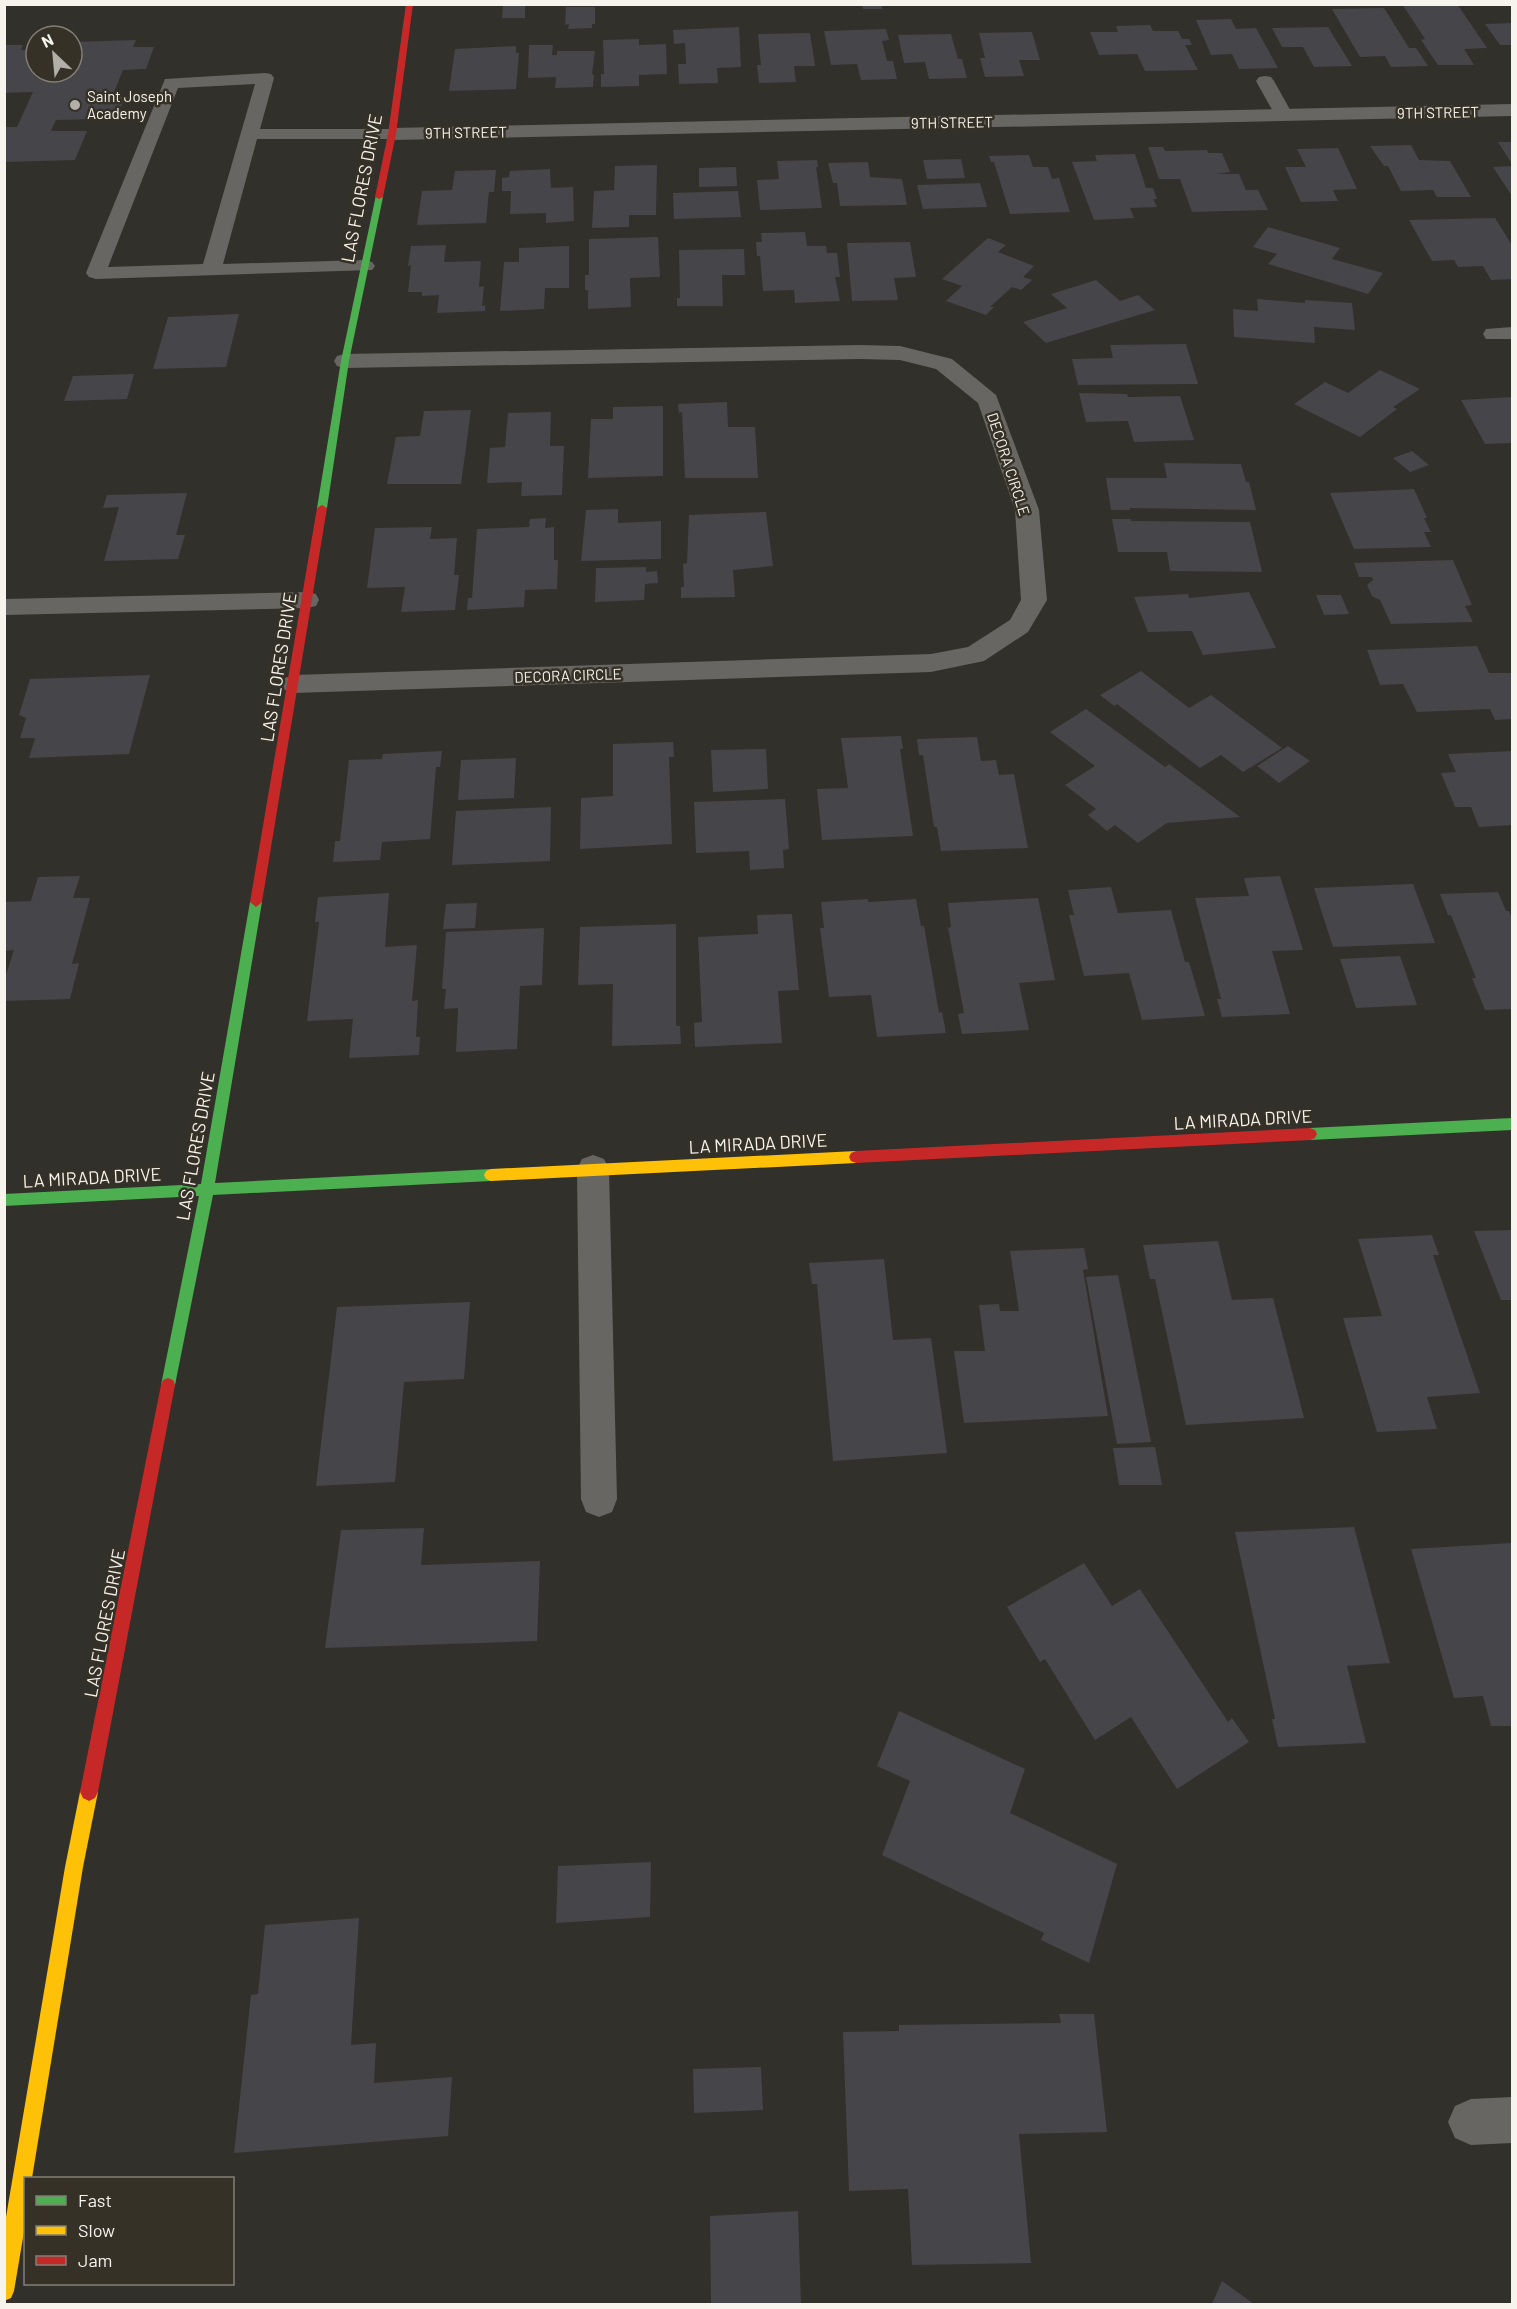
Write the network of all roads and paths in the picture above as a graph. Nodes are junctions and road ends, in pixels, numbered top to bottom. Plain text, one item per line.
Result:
1 (410, 4) edge
2 (1265, 81) dead end
3 (1512, 110) edge
4 (1284, 115) junction
5 (249, 134) junction
6 (392, 134) junction
7 (365, 266) junction
8 (211, 270) junction
9 (345, 361) junction
10 (307, 600) junction
11 (4, 607) edge
12 (294, 684) junction
13 (1512, 1124) edge
14 (593, 1169) junction
15 (207, 1189) junction
16 (4, 1200) edge
17 (599, 1499) dead end
18 (4, 2292) edge

1 - 6 street, LAS FLORES DRIVE
2 - 4 lane
3 - 4 street, 9TH STREET
4 - 6 street, 9TH STREET
5 - 6 lane
5 - 8 lane
5 - 8 lane
6 - 7 street, LAS FLORES DRIVE
7 - 8 lane
7 - 9 street, LAS FLORES DRIVE
9 - 10 street, LAS FLORES DRIVE
9 - 12 street, DECORA CIRCLE
10 - 11 lane
10 - 12 street, LAS FLORES DRIVE
12 - 15 street, LAS FLORES DRIVE
13 - 14 street, LA MIRADA DRIVE
14 - 15 street, LA MIRADA DRIVE
14 - 17 lane
15 - 16 street, LA MIRADA DRIVE
15 - 18 street, LAS FLORES DRIVE

